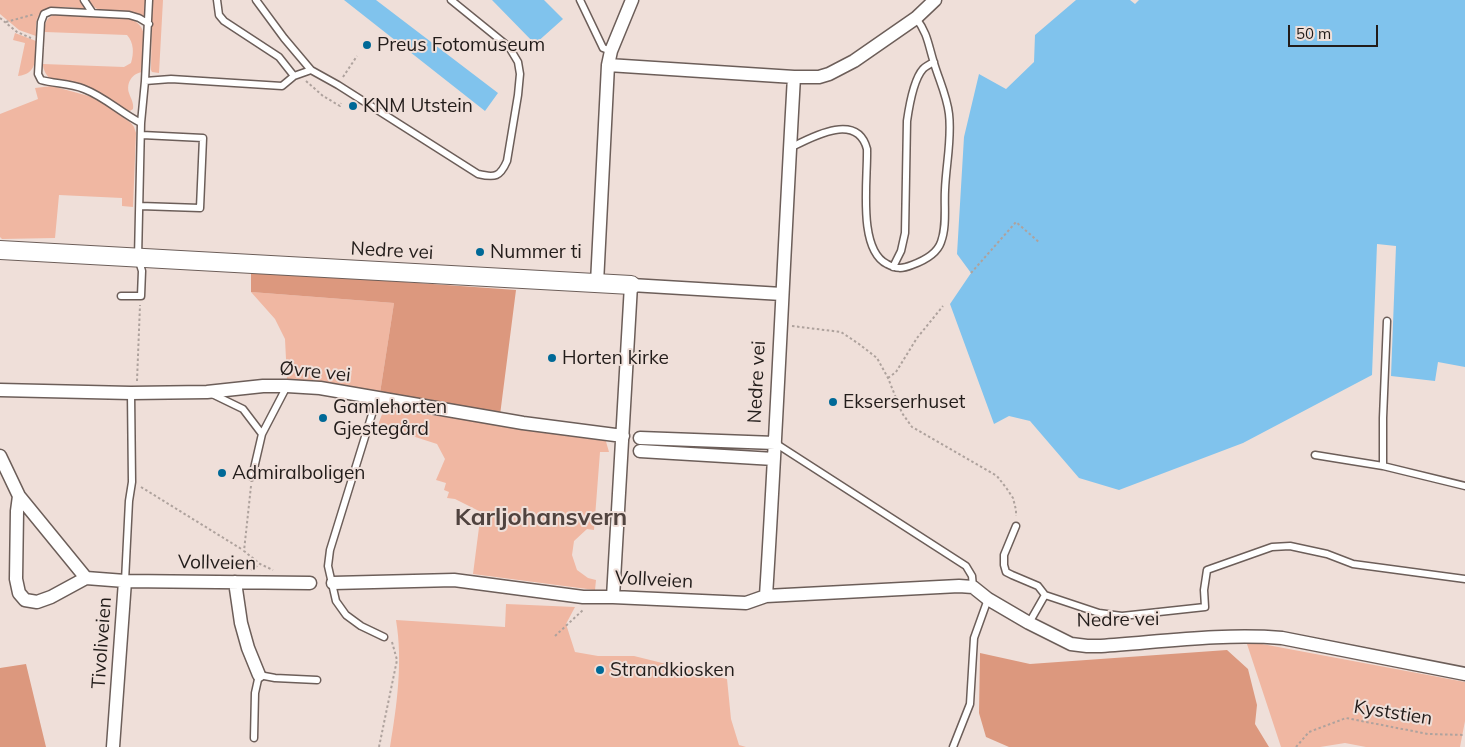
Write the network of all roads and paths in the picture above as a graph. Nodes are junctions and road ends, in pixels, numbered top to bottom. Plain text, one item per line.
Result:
1 (84, 0) edge
2 (149, 0) edge
3 (217, 0) edge
4 (256, 0) edge
5 (450, 0) edge
6 (580, 0) edge
7 (632, 0) edge
8 (935, 0) edge
9 (92, 12) junction
10 (44, 14) junction
11 (0, 18) edge
12 (916, 18) junction
13 (5, 22) junction
14 (148, 24) junction
15 (39, 42) junction
16 (611, 51) junction
17 (357, 56) dead end
18 (934, 62) junction
19 (608, 65) junction
20 (311, 70) junction
21 (296, 75) junction
22 (794, 77) junction
23 (145, 81) junction
24 (338, 84) junction
25 (341, 103) dead end
26 (141, 123) junction
27 (142, 135) junction
28 (790, 148) junction
29 (140, 206) junction
30 (1040, 243) dead end
31 (0, 250) edge
32 (138, 258) junction
33 (893, 267) junction
34 (971, 273) dead end
35 (597, 283) junction
36 (631, 285) junction
37 (782, 294) junction
38 (120, 296) dead end
39 (140, 296) junction
40 (943, 306) dead end
41 (1387, 321) dead end
42 (781, 324) junction
43 (888, 378) junction
44 (287, 386) junction
45 (0, 390) edge
46 (207, 392) junction
47 (134, 393) junction
48 (377, 398) junction
49 (262, 434) junction
50 (623, 436) junction
51 (775, 443) junction
52 (1315, 455) dead end
53 (0, 456) edge
54 (774, 459) junction
55 (1383, 466) junction
56 (252, 477) joint
57 (132, 482) junction
58 (1465, 486) edge
59 (19, 496) junction
60 (1016, 526) joint
61 (244, 550) junction
62 (260, 564) dead end
63 (86, 578) junction
64 (1465, 579) edge
65 (125, 581) junction
66 (235, 582) junction
67 (310, 583) dead end
68 (333, 584) junction
69 (973, 587) junction
70 (1045, 595) junction
71 (766, 596) junction
72 (597, 597) junction
73 (613, 597) junction
74 (988, 599) junction
75 (1029, 623) junction
76 (555, 636) dead end
77 (384, 637) joint
78 (1465, 674) edge
79 (259, 675) junction
80 (317, 680) dead end
81 (1465, 735) edge
82 (254, 738) dead end
83 (113, 747) edge
84 (379, 747) edge
85 (953, 747) edge
86 (1296, 747) edge

1 - 9 lane
2 - 14 lane
3 - 21 lane
4 - 20 lane
5 - 24 lane
6 - 16 lane
7 - 16 street
8 - 12 street
9 - 10 lane
9 - 14 lane
10 - 13 path
10 - 15 lane
11 - 13 path
12 - 18 lane
12 - 22 street
13 - 15 path
14 - 23 lane
15 - 26 lane
16 - 19 street
17 - 24 path
18 - 33 lane
18 - 33 lane
19 - 22 street
19 - 35 street
20 - 21 lane
20 - 24 lane
21 - 23 lane
21 - 25 path
22 - 28 street, Nedre vei
23 - 26 lane
26 - 27 lane
27 - 29 lane
27 - 29 lane
28 - 33 lane
28 - 37 street, Nedre vei
29 - 32 lane
30 - 34 path
31 - 32 main road, Nedre vei
32 - 35 main road, Nedre vei
32 - 39 lane
35 - 36 main road, Nedre vei
36 - 37 street, Nedre vei
36 - 50 street
37 - 42 street, Nedre vei
38 - 39 lane
39 - 47 path
40 - 43 path
41 - 55 lane
42 - 43 path
42 - 51 street, Nedre vei
43 - 60 path
44 - 46 street, Øvre vei
44 - 48 street, Øvre vei
44 - 49 lane
45 - 47 street, Øvre vei
46 - 47 street, Øvre vei
46 - 49 lane
47 - 57 lane
48 - 50 street, Øvre vei
48 - 68 lane
49 - 56 lane
50 - 73 street
51 - 54 street, Nedre vei
51 - 54 street
51 - 69 lane, Nedre vei
52 - 55 lane
53 - 59 street, Tivoliveien
54 - 71 street, Nedre vei
55 - 58 lane
56 - 61 path
57 - 61 path
57 - 65 lane
59 - 63 street, Tivoliveien
59 - 63 street, Tivoliveien
60 - 70 lane
61 - 62 path
63 - 65 street, Tivoliveien
64 - 70 lane
65 - 66 street, Vollveien
65 - 83 street, Tivoliveien
66 - 67 street, Vollveien
66 - 79 street
68 - 72 street, Vollveien
68 - 77 lane
69 - 71 street, Vollveien
69 - 74 street, Nedre vei
70 - 75 lane
71 - 73 street, Vollveien
72 - 73 street, Vollveien
72 - 76 path
74 - 75 street, Nedre vei
74 - 85 lane
75 - 78 street, Nedre vei
77 - 84 path
79 - 80 lane
79 - 82 lane
81 - 86 path, Kyststien

